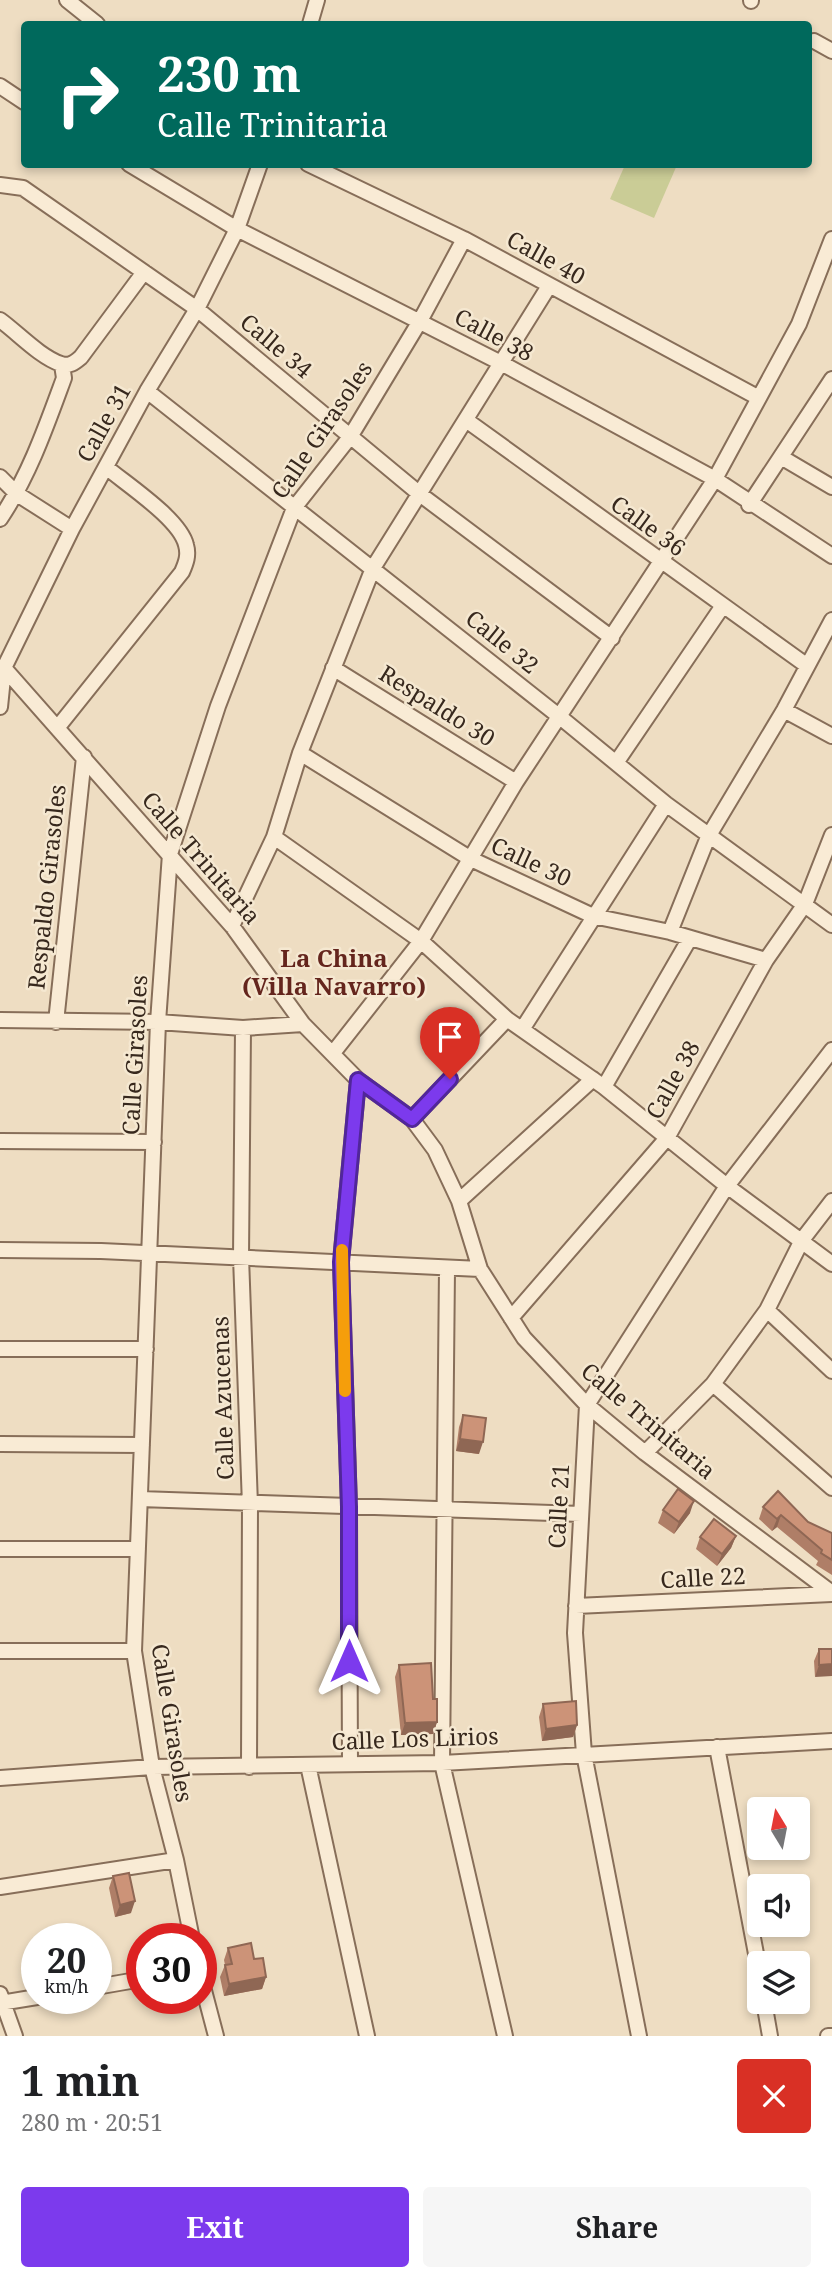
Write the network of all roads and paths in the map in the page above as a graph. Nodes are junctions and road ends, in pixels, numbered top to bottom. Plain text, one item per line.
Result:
1 (67, 0) edge
2 (320, 1) edge
3 (92, 21) edge
4 (311, 21) edge
5 (814, 41) dead end
6 (832, 51) edge
7 (0, 86) edge
8 (21, 99) edge
9 (136, 168) edge
10 (259, 168) edge
11 (316, 168) edge
12 (0, 185) edge
13 (237, 229) junction
14 (464, 239) junction
15 (832, 239) edge
16 (144, 272) junction
17 (549, 286) junction
18 (197, 309) junction
19 (0, 320) edge
20 (420, 321) junction
21 (503, 364) junction
22 (62, 365) junction
23 (832, 379) edge
24 (147, 391) junction
25 (759, 398) junction
26 (466, 420) junction
27 (349, 437) junction
28 (781, 457) junction
29 (106, 467) junction
30 (0, 477) edge
31 (715, 479) junction
32 (832, 487) edge
33 (17, 494) junction
34 (421, 495) junction
35 (750, 505) junction
36 (294, 508) junction
37 (0, 519) edge
38 (72, 529) junction
39 (832, 556) edge
40 (661, 564) junction
41 (373, 568) junction
42 (722, 607) junction
43 (832, 620) edge
44 (612, 638) junction
45 (806, 665) junction
46 (4, 668) junction
47 (333, 668) junction
48 (0, 707) edge
49 (784, 710) junction
50 (560, 717) junction
51 (58, 727) junction
52 (832, 736) edge
53 (300, 752) junction
54 (84, 757) junction
55 (616, 763) junction
56 (516, 782) junction
57 (666, 804) junction
58 (832, 835) edge
59 (274, 837) junction
60 (708, 837) junction
61 (170, 854) junction
62 (471, 859) junction
63 (805, 904) junction
64 (593, 916) junction
65 (832, 925) edge
66 (232, 926) junction
67 (670, 932) junction
68 (690, 938) junction
69 (421, 941) junction
70 (766, 960) junction
71 (508, 1018) junction
72 (0, 1020) edge
73 (56, 1022) junction
74 (158, 1022) junction
75 (303, 1024) junction
76 (243, 1028) junction
77 (523, 1028) junction
78 (832, 1050) edge
79 (333, 1053) junction
80 (358, 1080) junction
81 (599, 1083) junction
82 (412, 1119) junction
83 (667, 1138) junction
84 (0, 1141) edge
85 (154, 1142) junction
86 (727, 1186) junction
87 (459, 1201) junction
88 (832, 1201) edge
89 (802, 1240) junction
90 (0, 1250) edge
91 (149, 1253) junction
92 (241, 1257) junction
93 (341, 1262) junction
94 (832, 1264) edge
95 (447, 1269) junction
96 (480, 1269) junction
97 (767, 1310) junction
98 (511, 1318) junction
99 (0, 1349) edge
100 (146, 1349) junction
101 (832, 1371) edge
102 (713, 1384) junction
103 (587, 1405) junction
104 (0, 1444) edge
105 (142, 1444) junction
106 (645, 1453) junction
107 (832, 1488) edge
108 (140, 1499) junction
109 (250, 1505) junction
110 (349, 1507) junction
111 (445, 1509) junction
112 (581, 1514) junction
113 (0, 1549) edge
114 (138, 1549) junction
115 (832, 1594) edge
116 (576, 1606) junction
117 (0, 1651) edge
118 (134, 1651) junction
119 (832, 1741) edge
120 (717, 1747) junction
121 (584, 1754) junction
122 (442, 1763) junction
123 (350, 1764) junction
124 (308, 1765) junction
125 (152, 1767) junction
126 (249, 1767) junction
127 (0, 1778) edge
128 (176, 1860) junction
129 (0, 1887) edge
130 (189, 1923) edge
131 (755, 1951) edge
132 (21, 1998) edge
133 (1, 2000) edge
134 (210, 2014) edge
135 (766, 2014) edge
136 (15, 2036) edge
137 (216, 2036) edge
138 (367, 2036) edge
139 (505, 2036) edge
140 (639, 2036) edge
141 (770, 2036) edge

1 - 3 street
2 - 4 street
5 - 6 street
7 - 8 street
9 - 13 street, Calle 38
10 - 13 street, Calle 31
11 - 14 street, Calle 40
12 - 16 street, Calle 34
13 - 18 street, Calle 31
13 - 20 street, Calle 38
14 - 17 street, Calle 40
14 - 20 street, Calle Girasoles
15 - 25 street
16 - 18 street, Calle 34
16 - 22 street
17 - 21 street
17 - 25 street, Calle 40
18 - 24 street, Calle 31
18 - 27 street, Calle 34
19 - 22 street
20 - 21 street, Calle 38
20 - 27 street, Calle Girasoles
21 - 26 street
21 - 31 street, Calle 38
22 - 33 street
23 - 28 street
24 - 29 street, Calle 31
24 - 36 street, Calle 32
25 - 31 street
26 - 34 street
26 - 40 street, Calle 36
27 - 34 street, Calle 34
27 - 36 street, Calle Girasoles
28 - 32 street
28 - 35 street
29 - 38 street, Calle 31
29 - 51 street
30 - 33 street
31 - 35 street, Calle 38
31 - 40 street
33 - 37 street
33 - 38 street
34 - 41 street
34 - 44 street, Calle 34
35 - 39 street, Calle 38
36 - 41 street, Calle 32
36 - 61 street, Calle Girasoles
38 - 46 street, Calle 31
40 - 42 street, Calle 36
40 - 44 street
41 - 47 street
41 - 50 street, Calle 32
42 - 45 street, Calle 36
42 - 55 street
43 - 45 street
44 - 50 street
45 - 49 street
46 - 48 street, Calle 31
46 - 51 street, Calle Trinitaria
47 - 53 street
47 - 56 street, Respaldo 30
49 - 52 street
49 - 60 street
50 - 55 street, Calle 32
50 - 56 street
51 - 54 street, Calle Trinitaria
53 - 59 street
53 - 62 street, Calle 30
54 - 61 street, Calle Trinitaria
54 - 73 street, Respaldo Girasoles
55 - 57 street, Calle 32
56 - 62 street
57 - 60 street, Calle 32
57 - 64 street
58 - 63 street, Calle 38
59 - 66 street
59 - 69 street
60 - 63 street, Calle 32
60 - 67 street
61 - 66 street, Calle Trinitaria
61 - 74 street, Calle Girasoles
62 - 64 street, Calle 30
62 - 69 street
63 - 65 street, Calle 32
63 - 70 street, Calle 38
64 - 67 street, Calle 30
64 - 77 street
66 - 75 street, Calle Trinitaria
67 - 68 street, Calle 30
68 - 70 street, Calle 30
68 - 81 street
69 - 71 street
69 - 79 street
70 - 83 street, Calle 38
71 - 77 street
71 - 82 street
72 - 73 street
73 - 74 street
74 - 76 street
74 - 85 street, Calle Girasoles
75 - 76 street
75 - 79 street, Calle Trinitaria
76 - 92 street, Calle Azucenas
77 - 81 street
78 - 86 street, Calle 21
79 - 80 street, Calle Trinitaria
80 - 82 street, Calle Trinitaria
80 - 93 street
81 - 83 street
81 - 87 street
82 - 87 street, Calle Trinitaria
83 - 86 street
83 - 98 street, Calle 38
84 - 85 street
85 - 91 street, Calle Girasoles
86 - 89 street
86 - 103 street, Calle 21
87 - 96 street, Calle Trinitaria
88 - 89 street
89 - 94 street
89 - 97 street
90 - 91 street
91 - 92 street
91 - 100 street, Calle Girasoles
92 - 93 street
92 - 109 street, Calle Azucenas
93 - 95 street
93 - 110 street
95 - 96 street
95 - 111 street
96 - 98 street, Calle Trinitaria
97 - 101 street
97 - 102 street
98 - 103 street, Calle Trinitaria
99 - 100 street
100 - 105 street, Calle Girasoles
102 - 106 street
102 - 107 street
103 - 106 street, Calle Trinitaria
103 - 112 street, Calle 21
104 - 105 street
105 - 108 street, Calle Girasoles
106 - 115 street, Calle Trinitaria
108 - 109 street
108 - 114 street, Calle Girasoles
109 - 110 street
109 - 126 street, Calle Azucenas
110 - 111 street
110 - 123 street
111 - 112 street
111 - 122 street
112 - 116 street, Calle 21
113 - 114 street
114 - 118 street, Calle Girasoles
115 - 116 street, Calle 22
116 - 121 street, Calle 21
117 - 118 street
118 - 125 street, Calle Girasoles
119 - 120 street, Calle Los Lirios
120 - 121 street, Calle Los Lirios
120 - 131 street
121 - 122 street, Calle Los Lirios
121 - 140 street, Calle 21
122 - 123 street, Calle Los Lirios
122 - 139 street
123 - 124 street, Calle Los Lirios
124 - 126 street, Calle Los Lirios
124 - 138 street
125 - 126 street, Calle Los Lirios
125 - 127 street, Calle Los Lirios
125 - 128 street, Calle Girasoles
128 - 129 street
128 - 130 street, Calle Girasoles
132 - 133 street
133 - 136 street
134 - 137 street
135 - 141 street

